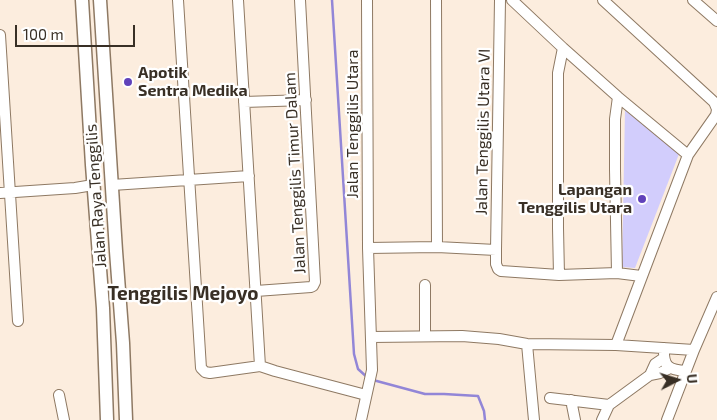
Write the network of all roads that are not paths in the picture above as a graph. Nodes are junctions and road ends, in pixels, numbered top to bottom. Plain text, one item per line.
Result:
1 (82, 0) edge
2 (100, 0) edge
3 (178, 0) edge
4 (238, 0) edge
5 (300, 0) edge
6 (367, 0) edge
7 (436, 0) edge
8 (500, 0) edge
9 (512, 0) edge
10 (603, 0) edge
11 (693, 0) edge
12 (717, 21) edge
13 (0, 35) edge
14 (563, 48) junction
15 (105, 75) junction
16 (86, 76) junction
17 (618, 97) junction
18 (306, 100) junction
19 (244, 102) junction
20 (717, 109) edge
21 (688, 155) junction
22 (249, 176) junction
23 (189, 180) junction
24 (93, 185) junction
25 (112, 185) junction
26 (5, 192) edge
27 (368, 248) junction
28 (437, 248) junction
29 (496, 250) junction
30 (617, 273) junction
31 (559, 275) junction
32 (641, 276) junction
33 (425, 285) dead end
34 (256, 291) junction
35 (717, 297) edge
36 (103, 308) junction
37 (120, 308) junction
38 (18, 321) dead end
39 (371, 336) junction
40 (425, 336) junction
41 (527, 344) junction
42 (616, 345) junction
43 (694, 350) junction
44 (664, 353) junction
45 (260, 366) junction
46 (670, 368) junction
47 (686, 371) junction
48 (650, 375) junction
49 (59, 395) dead end
50 (366, 395) junction
51 (550, 398) dead end
52 (571, 400) junction
53 (609, 404) junction
54 (64, 420) edge
55 (107, 420) edge
56 (126, 420) edge
57 (361, 420) edge
58 (534, 420) edge
59 (575, 420) edge
60 (602, 420) edge
61 (667, 420) edge

1 - 16 main road, Jalan Raya Tenggilis
2 - 15 main road, Jalan Raya Tenggilis
3 - 23 street
4 - 19 street
5 - 18 street, Jalan Tenggilis Timur Dalam
6 - 27 street, Jalan Tenggilis Utara
7 - 28 street
8 - 29 street, Jalan Tenggilis Utara VI
9 - 14 street
10 - 20 street
11 - 12 street
13 - 26 street
14 - 17 street
14 - 31 street
15 - 16 main road
15 - 25 main road, Jalan Raya Tenggilis
16 - 24 main road, Jalan Raya Tenggilis
17 - 21 street
17 - 30 street
18 - 19 street
18 - 34 street, Jalan Tenggilis Timur Dalam
19 - 22 street
20 - 21 street
21 - 32 street
22 - 23 street
22 - 34 street
23 - 25 street
23 - 45 street
24 - 26 street
24 - 36 main road, Jalan Raya Tenggilis
25 - 37 main road, Jalan Raya Tenggilis
26 - 38 street
27 - 28 street
27 - 39 street, Jalan Tenggilis Utara
28 - 29 street
29 - 31 street, Jalan Tenggilis Utara VI
30 - 31 street
30 - 32 street
32 - 42 street
33 - 40 street
34 - 45 street
35 - 43 street
36 - 37 main road
36 - 55 main road, Jalan Raya Tenggilis
37 - 56 main road, Jalan Raya Tenggilis
39 - 40 street
39 - 50 street, Jalan Tenggilis Utara
40 - 41 street
41 - 42 street
41 - 58 street
42 - 44 street
43 - 44 street
43 - 47 street
44 - 46 street
44 - 48 street
45 - 50 street
46 - 47 street
46 - 48 street
47 - 61 street
48 - 53 street
49 - 54 street
50 - 57 street, Jalan Tenggilis Utara
51 - 52 street
52 - 53 street
52 - 59 street
53 - 60 street

